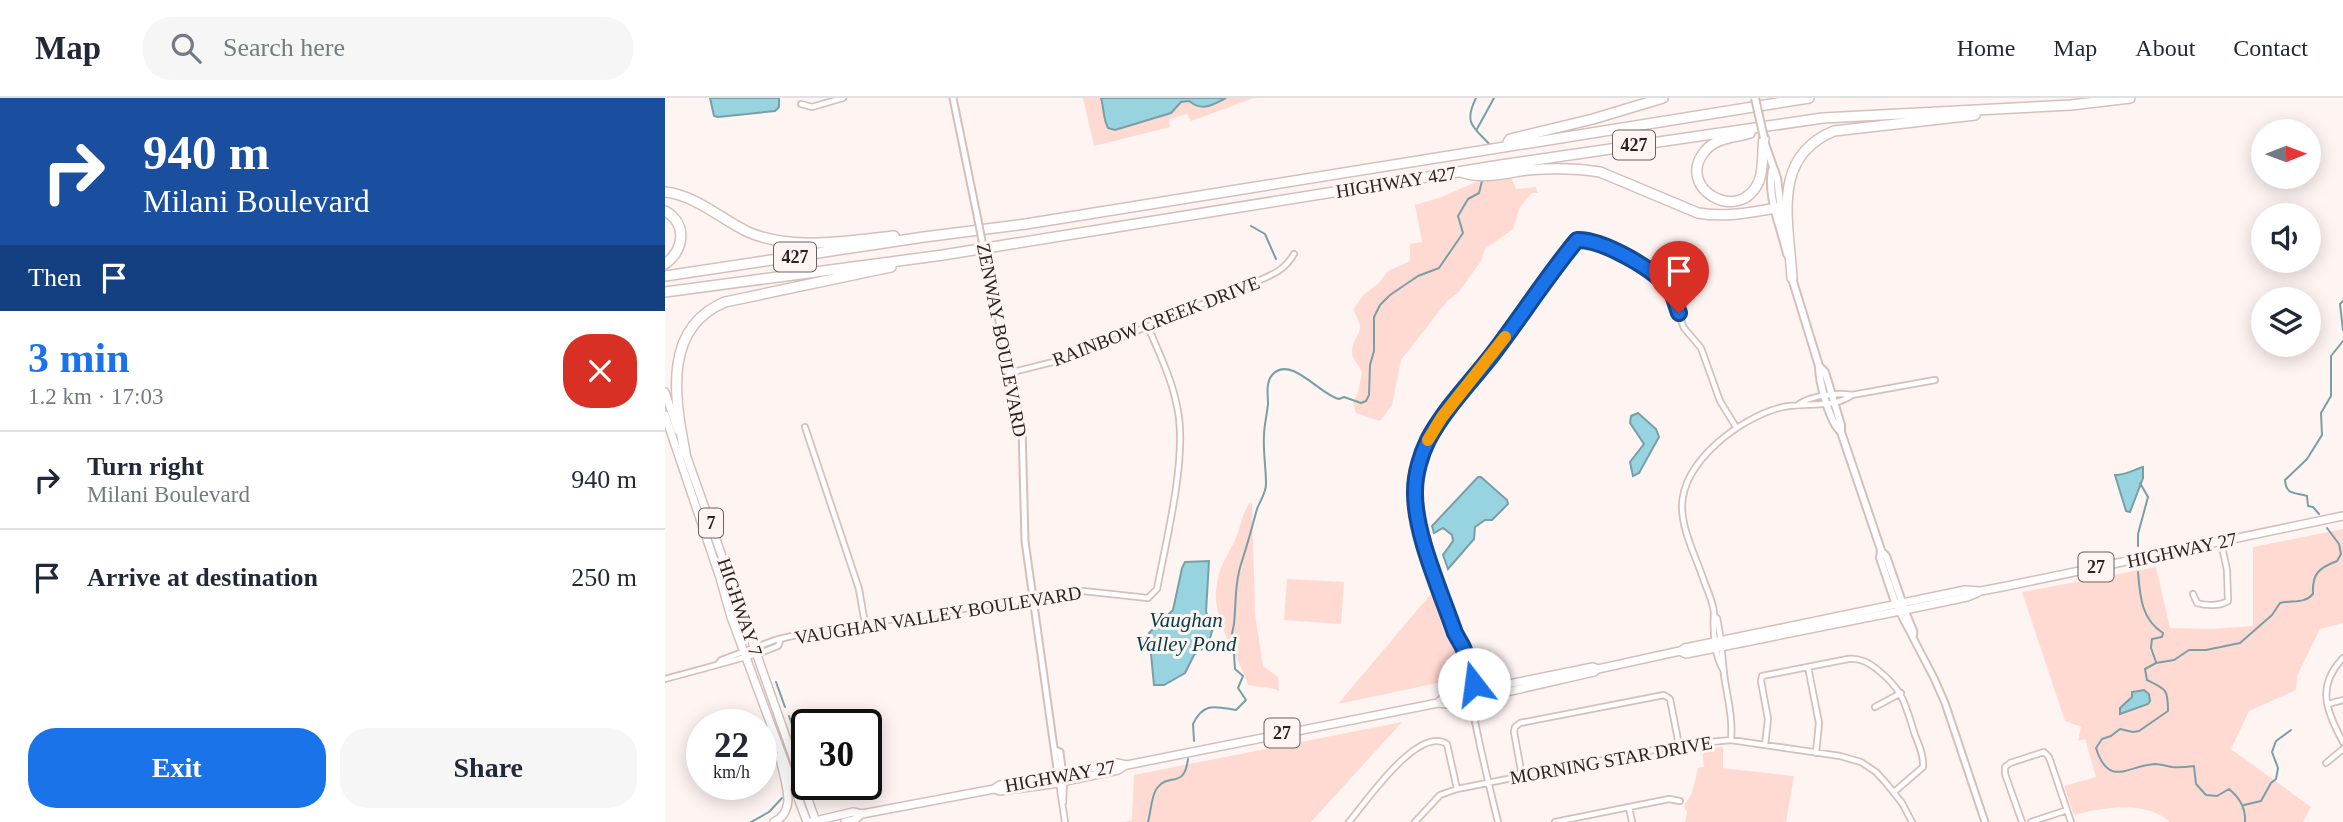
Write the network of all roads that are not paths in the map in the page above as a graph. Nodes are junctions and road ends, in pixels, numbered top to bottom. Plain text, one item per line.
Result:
1 (843, 98) edge
2 (953, 98) edge
3 (1663, 98) edge
4 (1755, 98) edge
5 (1778, 98) edge
6 (1809, 98) edge
7 (2130, 98) edge
8 (801, 104) dead end
9 (2071, 105) junction
10 (1745, 108) junction
11 (1768, 125) junction
12 (1764, 138) junction
13 (1504, 146) junction
14 (1501, 169) junction
15 (665, 192) edge
16 (1778, 207) junction
17 (665, 211) edge
18 (924, 237) junction
19 (1294, 254) dead end
20 (943, 255) junction
21 (665, 264) edge
22 (665, 276) edge
23 (1792, 278) junction
24 (665, 292) edge
25 (1148, 327) junction
26 (1009, 373) junction
27 (1935, 380) dead end
28 (665, 392) edge
29 (1829, 399) junction
30 (665, 415) edge
31 (805, 427) dead end
32 (1736, 427) junction
33 (685, 452) junction
34 (2343, 516) edge
35 (2221, 542) junction
36 (2193, 594) dead end
37 (1032, 598) junction
38 (1901, 608) junction
39 (865, 624) junction
40 (1719, 644) junction
41 (755, 651) junction
42 (745, 654) junction
43 (2343, 658) edge
44 (1808, 667) junction
45 (665, 680) edge
46 (1901, 693) junction
47 (1473, 695) junction
48 (2343, 700) edge
49 (2328, 704) junction
50 (1875, 707) dead end
51 (1731, 740) junction
52 (2343, 743) edge
53 (1679, 745) junction
54 (1765, 745) junction
55 (780, 749) junction
56 (2343, 749) edge
57 (1816, 753) junction
58 (2326, 763) dead end
59 (1522, 776) junction
60 (1061, 779) junction
61 (1489, 782) junction
62 (1457, 789) junction
63 (1893, 792) junction
64 (1680, 801) dead end
65 (1629, 807) junction
66 (2067, 810) junction
67 (862, 814) junction
68 (774, 822) edge
69 (812, 822) edge
70 (845, 822) edge
71 (1065, 822) edge
72 (1349, 822) edge
73 (1415, 822) edge
74 (1497, 822) edge
75 (1555, 822) edge
76 (1632, 822) edge
77 (1912, 822) edge
78 (1985, 822) edge
79 (2022, 822) edge
80 (2031, 822) edge
81 (2071, 822) edge

1 - 8 street
2 - 26 street, ZENWAY BOULEVARD, bridge
3 - 13 highway
4 - 12 main road, bridge
5 - 10 highway
6 - 10 highway, HIGHWAY 427 / 427
7 - 9 highway, HIGHWAY 427 / 427
9 - 11 highway, HIGHWAY 427 / 427
9 - 23 highway
10 - 13 highway, HIGHWAY 427 / 427
11 - 12 highway
11 - 14 highway, HIGHWAY 427 / 427
12 - 16 main road
13 - 18 highway, HIGHWAY 427 / 427
14 - 16 highway
14 - 20 highway, HIGHWAY 427 / 427
15 - 18 highway
16 - 23 main road
17 - 21 highway
18 - 22 highway, HIGHWAY 427 / 427
19 - 25 street, RAINBOW CREEK DRIVE
20 - 24 highway, HIGHWAY 427 / 427
20 - 33 highway
23 - 29 main road
25 - 26 street, RAINBOW CREEK DRIVE
25 - 37 street, VAUGHAN VALLEY BOULEVARD
26 - 37 street, ZENWAY BOULEVARD
27 - 29 street
28 - 33 main road, HIGHWAY 7 / 7
29 - 32 street
29 - 38 main road
30 - 42 main road, HIGHWAY 7 / 7
31 - 39 street
32 - 40 street
32 - 47 street
33 - 41 main road, HIGHWAY 7 / 7
34 - 35 main road, HIGHWAY 27 / 27
35 - 36 street
35 - 38 main road, HIGHWAY 27 / 27
37 - 39 street, VAUGHAN VALLEY BOULEVARD
37 - 60 street, ZENWAY BOULEVARD
38 - 40 main road, HIGHWAY 27 / 27
38 - 78 street
39 - 41 street, VAUGHAN VALLEY BOULEVARD
40 - 47 main road, HIGHWAY 27 / 27
40 - 51 street
41 - 42 street, VAUGHAN VALLEY BOULEVARD
41 - 69 main road, HIGHWAY 7 / 7
42 - 45 street, VAUGHAN VALLEY BOULEVARD
42 - 55 main road, HIGHWAY 7 / 7
43 - 49 street
44 - 46 street
44 - 54 street
44 - 57 street
46 - 50 street
46 - 63 street
47 - 60 main road, HIGHWAY 27 / 27
47 - 61 street
48 - 49 street
49 - 52 street
51 - 53 street, MORNING STAR DRIVE
51 - 54 street, MORNING STAR DRIVE
53 - 59 street, MORNING STAR DRIVE
53 - 59 street
54 - 57 street, MORNING STAR DRIVE
55 - 68 main road
55 - 69 main road, HIGHWAY 7 / 7
56 - 58 street
57 - 63 street, MORNING STAR DRIVE
59 - 61 street, MORNING STAR DRIVE
60 - 67 main road, HIGHWAY 27 / 27
60 - 71 street
61 - 62 street, MORNING STAR DRIVE
61 - 74 street
62 - 72 street
62 - 73 street
63 - 77 street, MORNING STAR DRIVE
64 - 65 street
65 - 75 street
65 - 76 street
66 - 79 street
66 - 80 street
66 - 81 street
67 - 69 main road, HIGHWAY 27 / 27
67 - 70 main road, HIGHWAY 27 / 27

